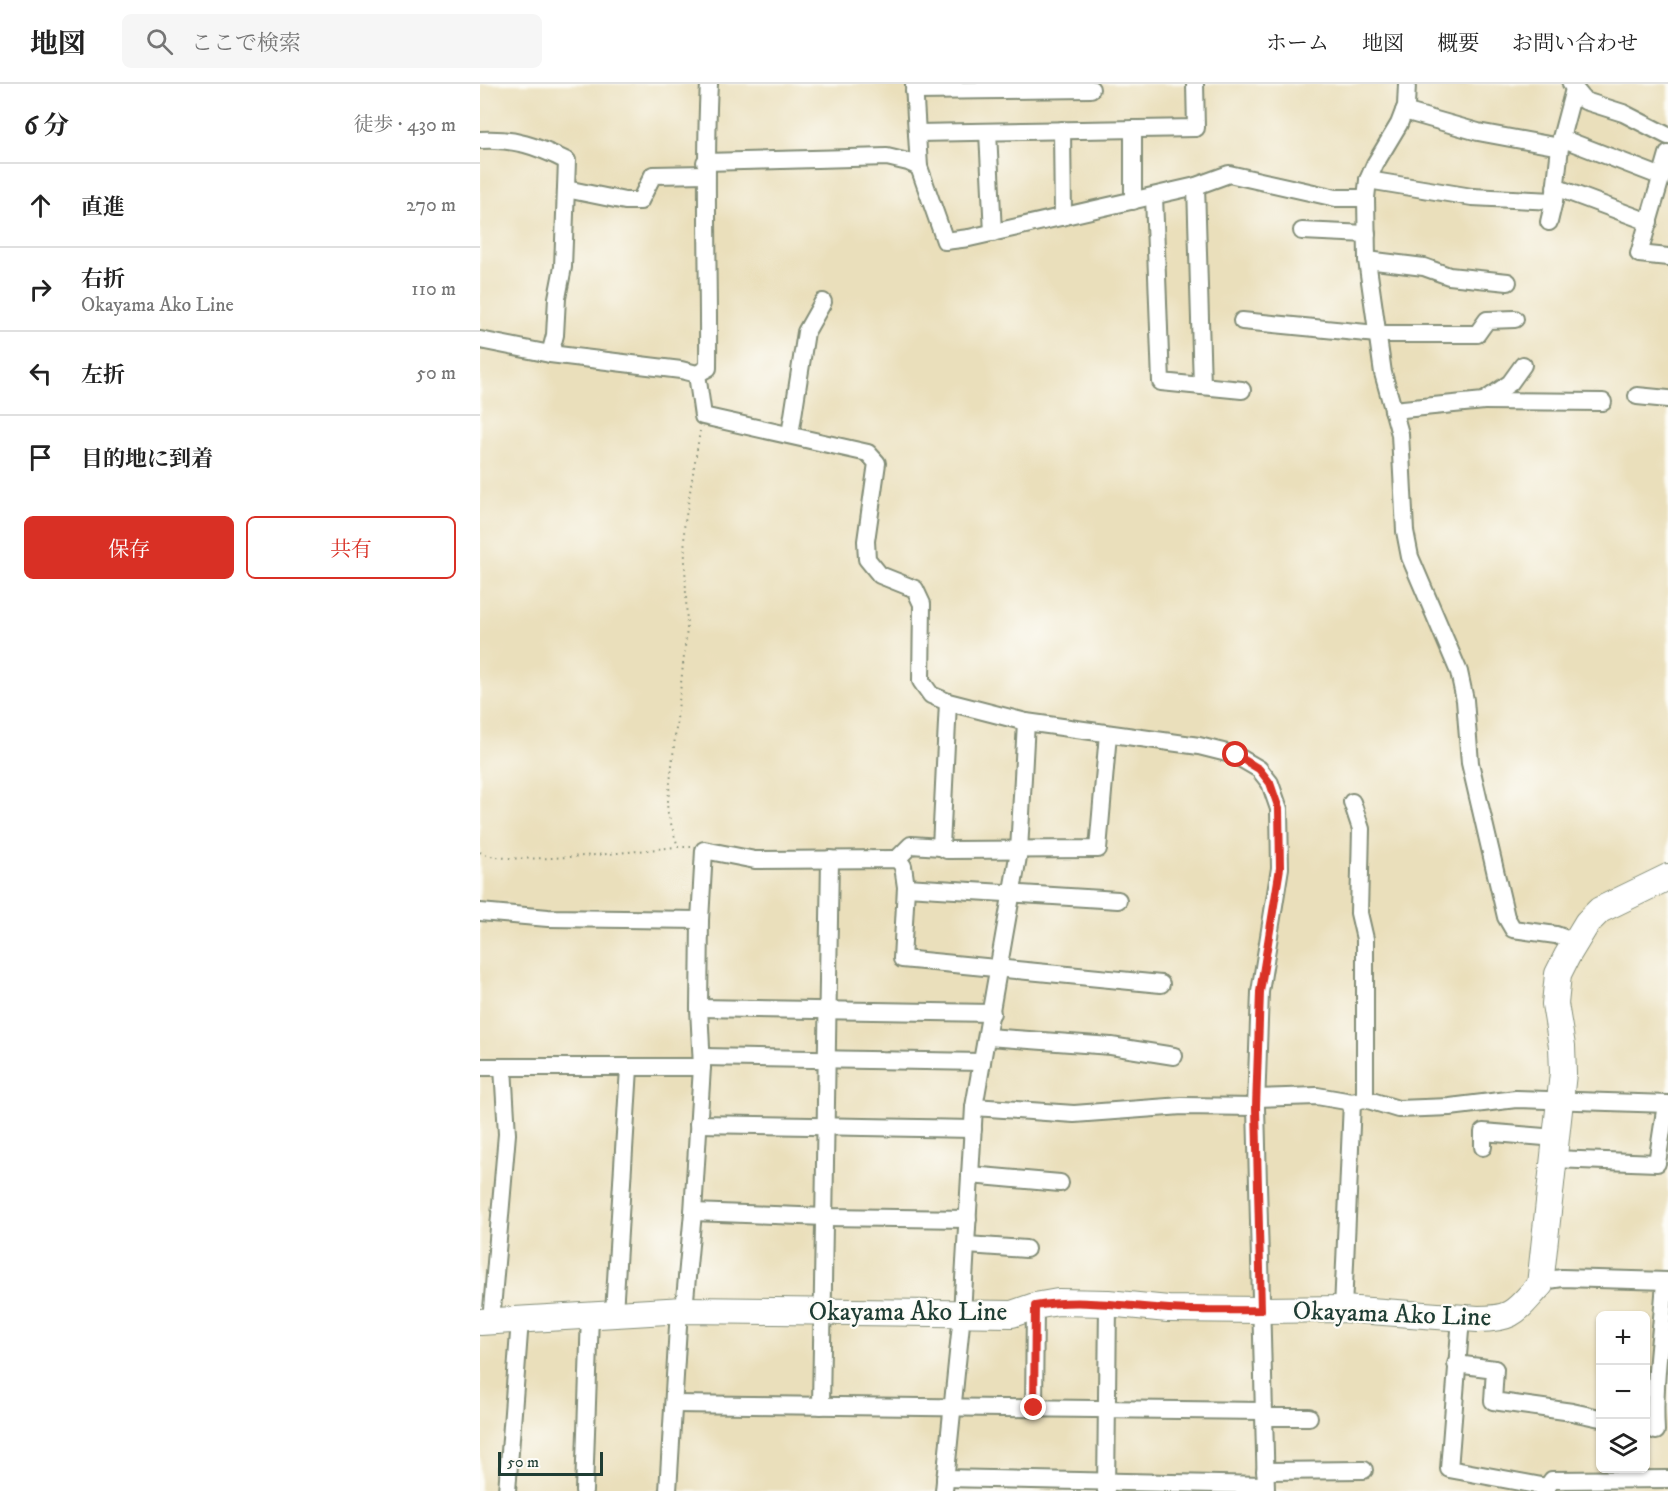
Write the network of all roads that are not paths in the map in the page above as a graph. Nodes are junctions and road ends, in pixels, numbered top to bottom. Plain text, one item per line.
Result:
1 (709, 84) edge
2 (1195, 84) edge
3 (1407, 84) edge
4 (914, 87) edge
5 (1573, 87) edge
6 (1091, 89) dead end
7 (1404, 111) junction
8 (1133, 129) junction
9 (1062, 130) junction
10 (988, 132) junction
11 (917, 133) junction
12 (1668, 136) edge
13 (480, 140) edge
14 (1560, 143) junction
15 (1668, 154) edge
16 (705, 168) junction
17 (919, 168) junction
18 (1662, 177) junction
19 (1368, 180) junction
20 (1196, 186) junction
21 (566, 189) junction
22 (1555, 194) junction
23 (1154, 196) junction
24 (1366, 198) junction
25 (1133, 201) junction
26 (1062, 217) junction
27 (1549, 222) dead end
28 (1648, 222) junction
29 (1302, 231) dead end
30 (993, 233) junction
31 (1367, 234) junction
32 (1668, 257) edge
33 (1367, 260) junction
34 (1508, 282) dead end
35 (823, 302) dead end
36 (1515, 319) dead end
37 (1242, 321) dead end
38 (1377, 334) junction
39 (480, 340) edge
40 (550, 354) junction
41 (1523, 365) dead end
42 (697, 374) junction
43 (1202, 386) junction
44 (1242, 390) dead end
45 (1637, 396) dead end
46 (1668, 399) edge
47 (1484, 400) junction
48 (1604, 402) dead end
49 (1393, 410) junction
50 (790, 435) junction
51 (948, 702) junction
52 (1026, 722) junction
53 (1108, 734) junction
54 (1352, 802) dead end
55 (941, 847) junction
56 (1019, 851) junction
57 (830, 859) junction
58 (897, 859) junction
59 (1668, 878) edge
60 (906, 887) junction
61 (1012, 892) junction
62 (1118, 900) dead end
63 (480, 912) edge
64 (700, 920) junction
65 (1575, 942) junction
66 (998, 969) junction
67 (1161, 984) dead end
68 (699, 1008) junction
69 (828, 1010) junction
70 (992, 1013) junction
71 (988, 1036) junction
72 (1174, 1056) dead end
73 (828, 1061) junction
74 (702, 1062) junction
75 (982, 1062) junction
76 (480, 1067) edge
77 (503, 1067) junction
78 (629, 1068) junction
79 (1358, 1100) junction
80 (1560, 1101) junction
81 (1257, 1102) junction
82 (1667, 1104) edge
83 (974, 1107) junction
84 (698, 1124) junction
85 (826, 1128) junction
86 (973, 1129) junction
87 (1483, 1147) dead end
88 (1555, 1149) junction
89 (970, 1175) junction
90 (1060, 1183) dead end
91 (693, 1212) junction
92 (825, 1217) junction
93 (968, 1218) junction
94 (967, 1245) junction
95 (1026, 1250) dead end
96 (1666, 1281) edge
97 (1540, 1285) junction
98 (1108, 1303) junction
99 (1035, 1306) junction
100 (1343, 1309) junction
101 (682, 1310) junction
102 (1261, 1310) junction
103 (823, 1312) junction
104 (602, 1314) junction
105 (962, 1314) junction
106 (1461, 1318) junction
107 (520, 1320) junction
108 (485, 1322) edge
109 (1456, 1364) junction
110 (674, 1404) junction
111 (821, 1406) junction
112 (954, 1407) junction
113 (1034, 1408) junction
114 (1107, 1409) junction
115 (1264, 1414) junction
116 (1309, 1417) dead end
117 (1596, 1417) edge
118 (1657, 1431) edge
119 (1364, 1470) dead end
120 (1668, 1479) edge
121 (1265, 1482) edge
122 (944, 1485) edge
123 (1106, 1486) edge
124 (1547, 1489) edge
125 (507, 1491) edge
126 (584, 1491) edge
127 (668, 1491) edge

1 - 16 street
2 - 8 street
3 - 7 street
4 - 6 street
4 - 11 street
5 - 12 street
5 - 14 street
7 - 14 street
7 - 19 street
8 - 9 street
8 - 25 street
9 - 10 street
9 - 26 street
10 - 11 street
10 - 30 street
11 - 17 street
13 - 21 street
14 - 18 street
14 - 22 street
15 - 18 street
16 - 17 street
16 - 21 street
16 - 42 street
17 - 30 street
18 - 28 street
19 - 22 street
19 - 24 street
20 - 23 street
20 - 24 street
20 - 43 street
21 - 40 street
22 - 27 street
22 - 28 street
23 - 25 street
23 - 43 street
24 - 31 street
25 - 26 street
26 - 30 street
28 - 32 street
29 - 31 street
31 - 33 street
33 - 34 street
33 - 38 street
35 - 50 street
36 - 38 street
37 - 38 street
38 - 49 street
39 - 40 street
40 - 42 street
41 - 47 street
42 - 50 street
43 - 44 street
45 - 46 street
47 - 48 street
47 - 49 street
49 - 65 street
50 - 51 street
51 - 52 street
51 - 55 street
52 - 53 street
52 - 56 street
53 - 56 street
53 - 81 street
54 - 79 street
55 - 56 street
55 - 58 street
56 - 61 street
57 - 58 street
57 - 64 street
57 - 69 street
58 - 60 street
59 - 65 main road
60 - 61 street
60 - 66 street
61 - 62 street
61 - 66 street
63 - 64 street
64 - 68 street
65 - 80 main road
66 - 67 street
66 - 70 street
68 - 69 street
68 - 74 street
69 - 70 street
69 - 73 street
70 - 71 street
71 - 72 street
71 - 75 street
73 - 74 street
73 - 75 street
73 - 85 street
74 - 78 street
74 - 84 street
75 - 83 street
76 - 77 street
77 - 78 street
77 - 108 street
78 - 104 street
79 - 80 street
79 - 81 street
79 - 100 street
80 - 82 street
80 - 88 main road
81 - 83 street
81 - 102 street
82 - 88 street
83 - 86 street
84 - 85 street
84 - 91 street
85 - 86 street
85 - 92 street
86 - 89 street
87 - 88 street
88 - 97 main road
89 - 90 street
89 - 93 street
91 - 92 street
91 - 101 street
92 - 93 street
92 - 103 street
93 - 94 street
94 - 95 street
94 - 105 street
96 - 97 street
96 - 118 street
97 - 106 main road, Okayama Ako Line
98 - 99 main road, Okayama Ako Line
98 - 102 main road, Okayama Ako Line
98 - 114 street
99 - 105 main road, Okayama Ako Line
99 - 113 street
100 - 102 main road, Okayama Ako Line
100 - 106 main road, Okayama Ako Line
101 - 103 main road, Okayama Ako Line
101 - 104 main road, Okayama Ako Line
101 - 110 street
102 - 115 street
103 - 105 main road, Okayama Ako Line
103 - 111 street
104 - 107 main road, Okayama Ako Line
104 - 126 street
105 - 112 street
106 - 109 street
107 - 108 main road, Okayama Ako Line
107 - 125 street
109 - 117 street
109 - 124 street
110 - 111 street
110 - 127 street
111 - 112 street
112 - 113 street
112 - 122 street
113 - 114 street
114 - 115 street
114 - 123 street
115 - 116 street
115 - 121 street
119 - 121 street
120 - 124 street
121 - 123 street
122 - 123 street

